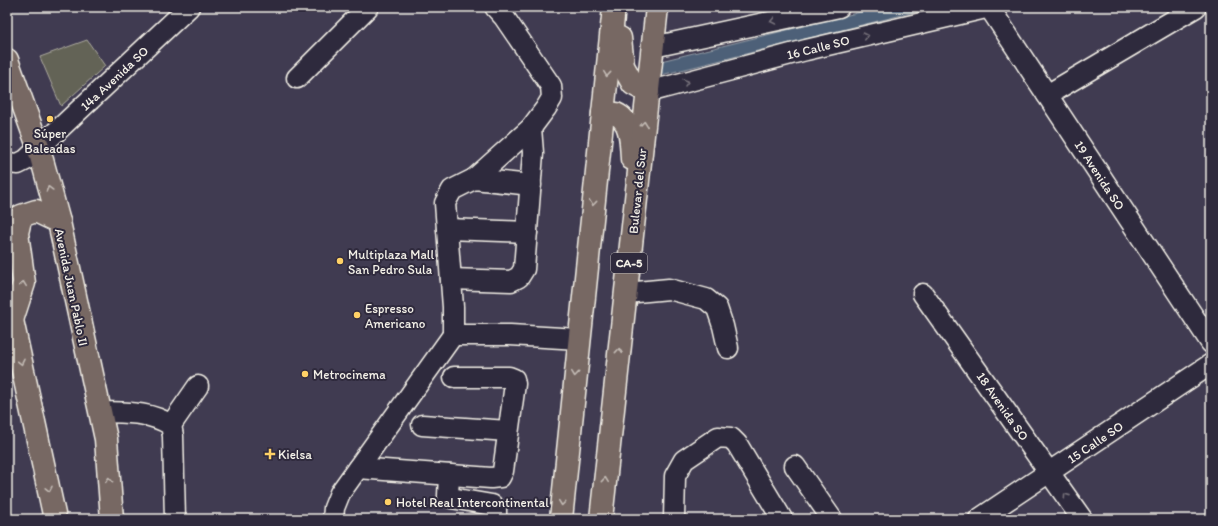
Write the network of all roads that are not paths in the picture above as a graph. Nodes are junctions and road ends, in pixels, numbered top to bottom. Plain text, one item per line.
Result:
1 (188, 7) edge
2 (368, 7) edge
3 (616, 7) edge
4 (657, 7) edge
5 (839, 7) edge
6 (989, 7) edge
7 (1196, 7) edge
8 (505, 10) edge
9 (652, 48) junction
10 (7, 60) edge
11 (297, 78) dead end
12 (648, 92) junction
13 (1047, 95) junction
14 (603, 114) junction
15 (531, 128) junction
16 (38, 149) junction
17 (7, 163) edge
18 (474, 179) junction
19 (531, 185) junction
20 (635, 206) junction
21 (58, 222) junction
22 (447, 229) junction
23 (527, 232) junction
24 (451, 279) junction
25 (626, 293) junction
26 (923, 294) dead end
27 (7, 297) edge
28 (12, 321) junction
29 (452, 335) junction
30 (579, 338) junction
31 (1211, 344) edge
32 (728, 348) dead end
33 (1211, 364) edge
34 (454, 377) dead end
35 (198, 386) dead end
36 (100, 412) junction
37 (171, 425) junction
38 (422, 425) dead end
39 (508, 431) junction
40 (795, 466) dead end
41 (358, 468) junction
42 (1050, 472) junction
43 (449, 475) junction
44 (55, 519) edge
45 (112, 519) edge
46 (175, 519) edge
47 (333, 519) edge
48 (496, 519) edge
49 (561, 519) edge
50 (601, 519) edge
51 (674, 519) edge
52 (782, 519) edge
53 (832, 519) edge
54 (979, 519) edge
55 (1082, 519) edge

1 - 16 street, 14a Avenida SO
2 - 11 street
3 - 12 highway
3 -> 14 highway
4 - 9 highway, Bulevar del Sur / CA-5
5 -> 9 street
12 -> 6 street, 16 Calle SO
6 - 13 street, 19 Avenida SO
7 - 13 street
8 - 15 street
9 - 12 highway, Bulevar del Sur / CA-5
10 - 16 highway, Avenida Juan Pablo II
20 -> 12 highway, Bulevar del Sur / CA-5
13 - 31 street, 19 Avenida SO
14 - 20 highway
14 -> 30 highway
15 - 18 street
15 - 19 street
16 - 17 street, 14a Avenida SO
21 -> 16 highway, Avenida Juan Pablo II
18 - 19 street
18 - 22 street
19 - 23 street
20 - 25 highway, Bulevar del Sur / CA-5
28 -> 21 highway
21 - 36 highway, Avenida Juan Pablo II
22 - 23 street
22 - 24 street
23 - 24 street
24 - 29 street
25 - 32 street
50 -> 25 highway, Bulevar del Sur / CA-5
26 - 42 street, 18 Avenida SO
27 - 28 highway
28 -> 44 highway
29 - 30 street
29 - 41 street
30 -> 49 highway
33 - 42 street, 15 Calle SO
34 - 39 street
35 - 37 street
36 - 37 street
45 -> 36 highway, Avenida Juan Pablo II
37 - 46 street
38 - 39 street
39 - 43 street
40 - 53 street
41 - 43 street
41 - 47 street
42 - 54 street, 15 Calle SO
55 -> 42 street, 18 Avenida SO
43 - 48 street
51 - 52 street

